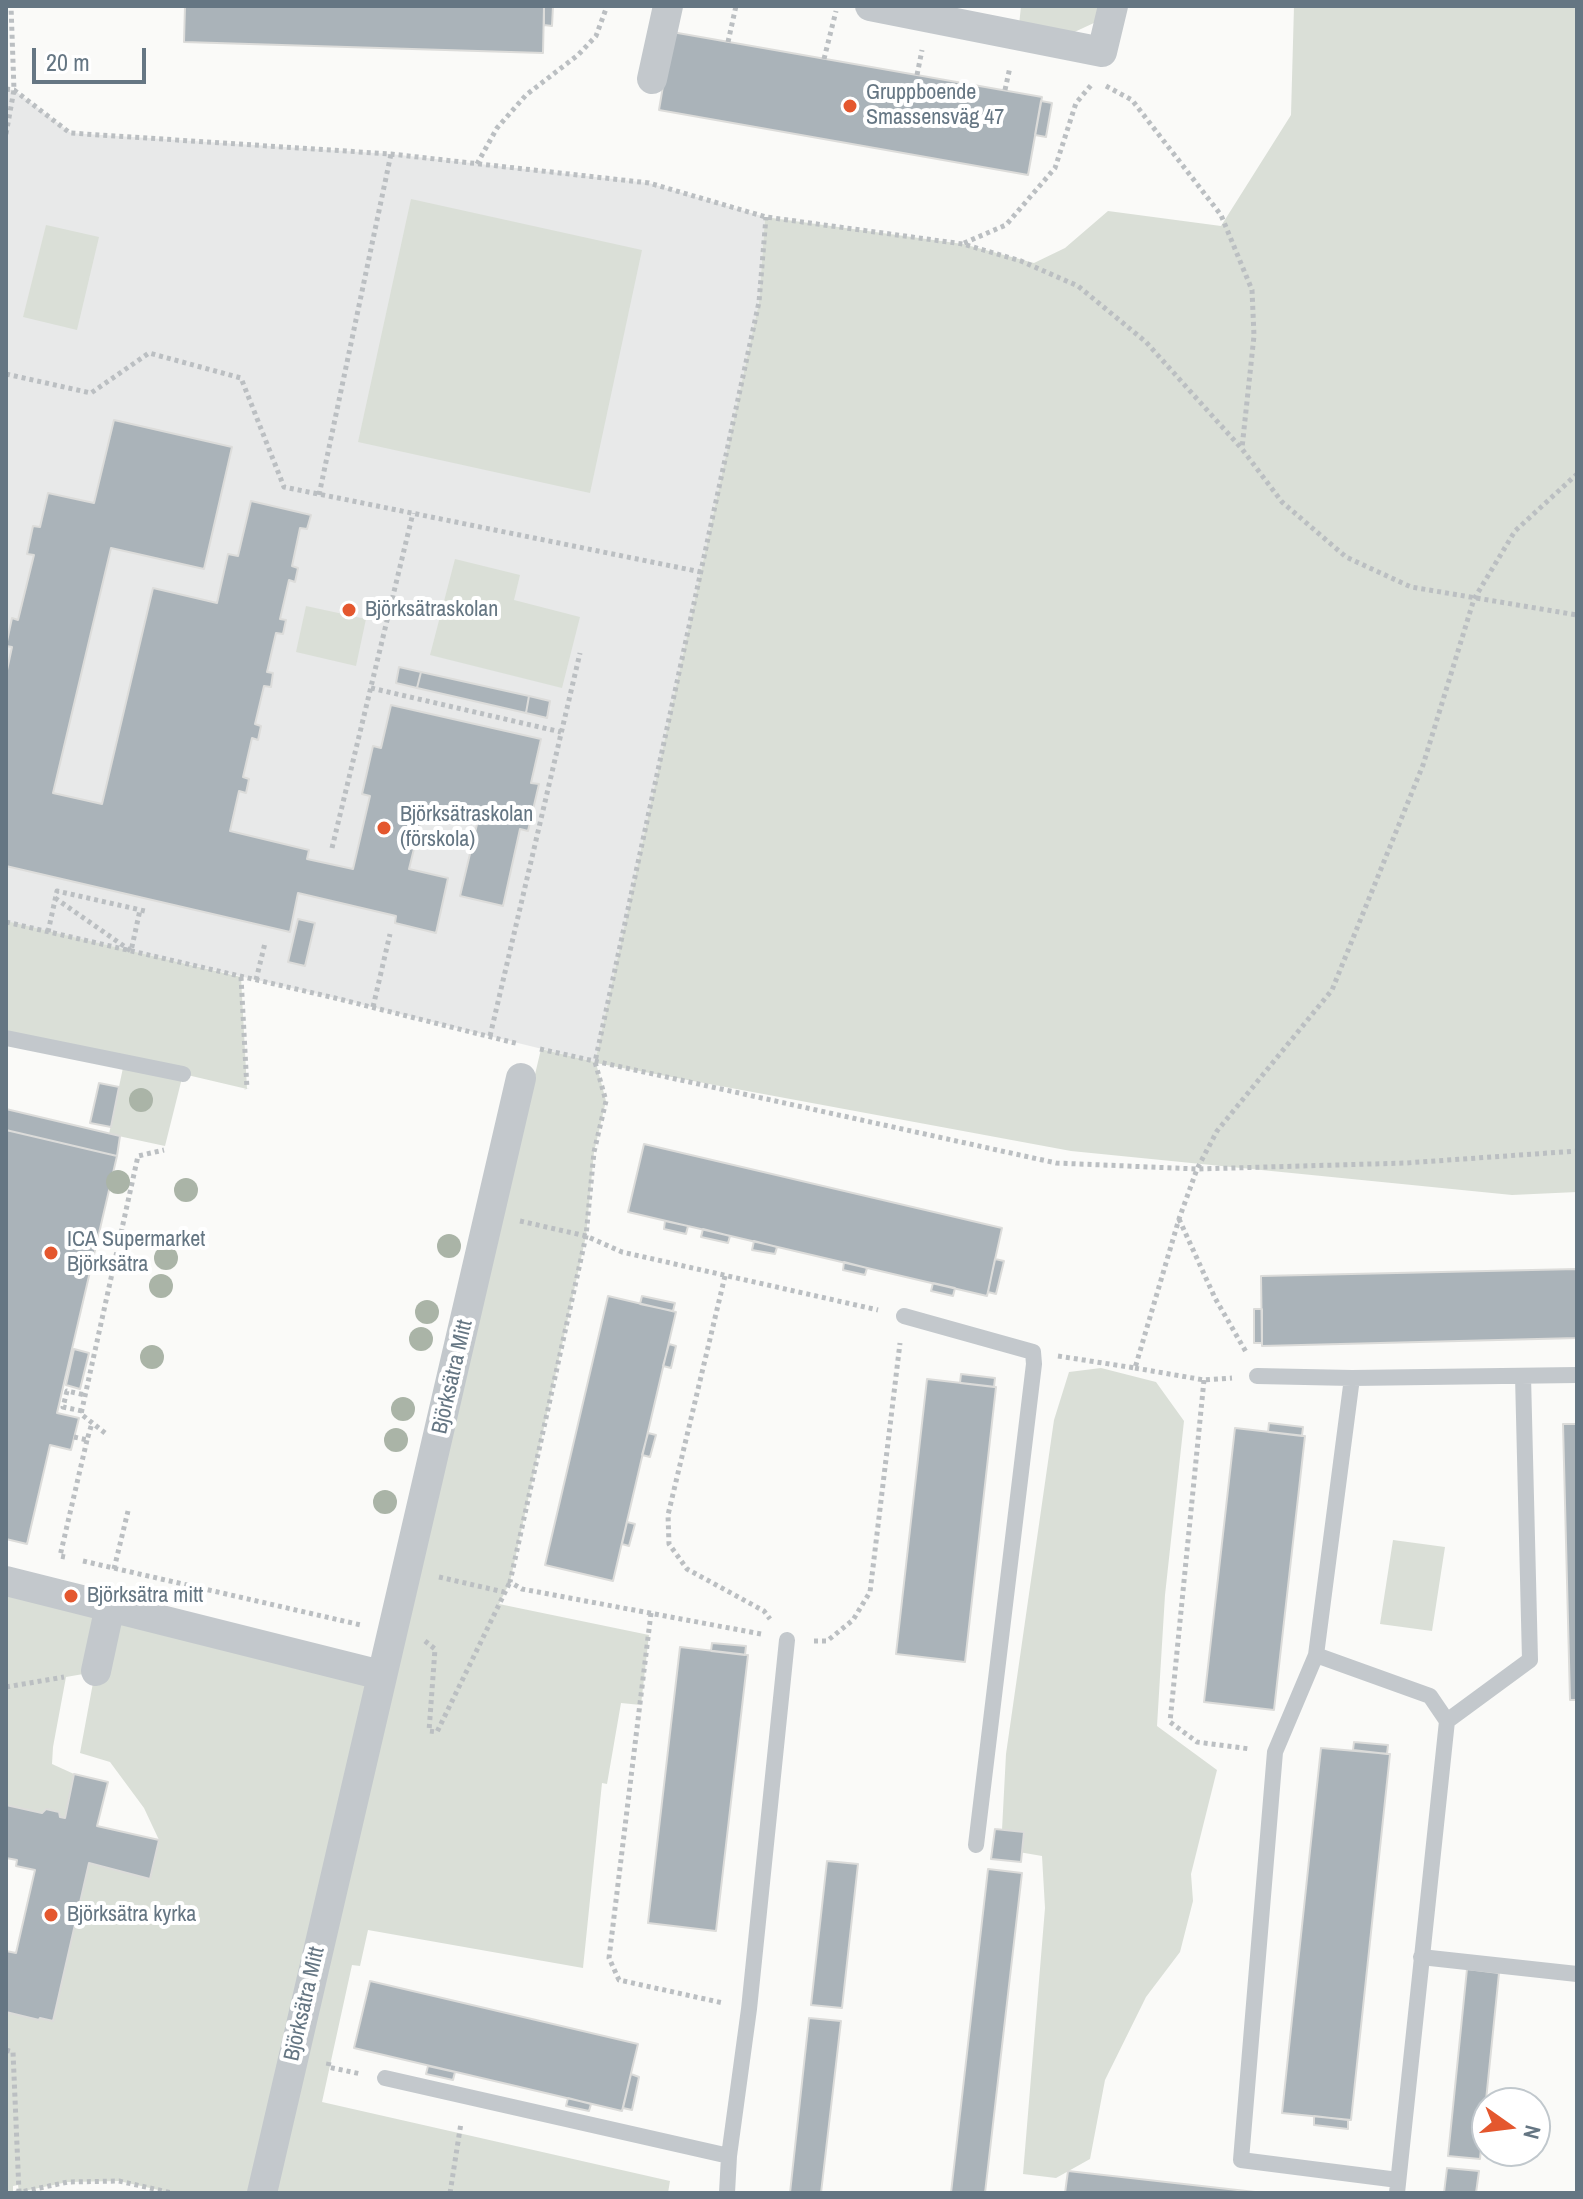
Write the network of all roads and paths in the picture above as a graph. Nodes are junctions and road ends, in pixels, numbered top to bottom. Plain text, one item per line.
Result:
1 (11, 6) edge
2 (607, 6) edge
3 (668, 6) edge
4 (736, 6) edge
5 (837, 6) edge
6 (870, 6) edge
7 (1113, 6) edge
8 (728, 42) dead end
9 (824, 59) dead end
10 (652, 79) dead end
11 (6, 89) edge
12 (14, 90) junction
13 (6, 134) edge
14 (391, 154) junction
15 (477, 164) junction
16 (766, 217) junction
17 (963, 244) junction
18 (6, 374) edge
19 (1242, 449) junction
20 (1577, 474) edge
21 (319, 495) junction
22 (413, 513) junction
23 (701, 572) junction
24 (1474, 599) junction
25 (1577, 615) edge
26 (580, 653) dead end
27 (371, 688) junction
28 (561, 732) junction
29 (332, 848) dead end
30 (55, 898) junction
31 (6, 922) edge
32 (48, 932) junction
33 (390, 934) dead end
34 (265, 943) dead end
35 (131, 951) junction
36 (241, 977) junction
37 (256, 980) junction
38 (373, 1007) junction
39 (490, 1036) junction
40 (6, 1038) edge
41 (595, 1062) junction
42 (183, 1074) dead end
43 (521, 1078) dead end
44 (247, 1089) dead end
45 (164, 1150) dead end
46 (1577, 1151) edge
47 (1197, 1169) junction
48 (1179, 1219) junction
49 (516, 1220) dead end
50 (586, 1236) junction
51 (725, 1276) junction
52 (904, 1316) junction
53 (1033, 1352) junction
54 (1135, 1368) junction
55 (1577, 1375) edge
56 (1257, 1376) junction
57 (1523, 1376) junction
58 (1352, 1378) junction
59 (1204, 1380) junction
60 (85, 1395) junction
61 (82, 1411) junction
62 (92, 1423) junction
63 (105, 1433) dead end
64 (74, 1437) dead end
65 (87, 1440) junction
66 (128, 1511) dead end
67 (114, 1569) junction
68 (432, 1576) dead end
69 (6, 1581) edge
70 (510, 1582) junction
71 (504, 1592) junction
72 (110, 1606) junction
73 (651, 1613) junction
74 (392, 1632) junction
75 (787, 1640) junction
76 (1316, 1655) junction
77 (96, 1671) joint
78 (381, 1675) junction
79 (6, 1687) edge
80 (1447, 1721) junction
81 (1275, 1752) junction
82 (976, 1845) dead end
83 (1421, 1957) junction
84 (1577, 1974) edge
85 (749, 2009) junction
86 (6, 2050) edge
87 (332, 2054) dead end
88 (385, 2078) joint
89 (466, 2097) junction
90 (729, 2156) junction
91 (1398, 2186) edge
92 (18, 2193) edge
93 (172, 2193) edge
94 (262, 2193) edge
95 (450, 2193) edge
96 (727, 2193) edge

1 - 12 path
2 - 15 path
3 - 10 street
4 - 8 path
5 - 9 path
6 - 7 street
11 - 12 path
12 - 13 path
12 - 14 path
14 - 15 path
14 - 21 path
15 - 16 path
16 - 17 path
16 - 23 path
17 - 19 path
17 - 19 path
18 - 21 path
19 - 24 path
20 - 24 path
21 - 22 path
22 - 23 path
22 - 27 path
23 - 41 path
24 - 25 path
24 - 47 path
26 - 28 path
27 - 28 path
27 - 29 path
28 - 39 path
30 - 32 path
30 - 35 path
30 - 35 path
31 - 32 path
32 - 35 path
33 - 38 path
34 - 37 path
35 - 36 path
36 - 37 path
36 - 44 path
37 - 38 path
38 - 39 path
39 - 41 path
40 - 42 lane
41 - 47 path
41 - 50 path
43 - 74 street, Björksätra Mitt
45 - 60 path
46 - 47 path
47 - 48 path
48 - 54 path
48 - 56 path
49 - 50 path
50 - 51 path
50 - 70 path
51 - 52 path
51 - 75 path
52 - 53 lane
52 - 75 path
53 - 54 path
53 - 82 lane
54 - 59 path
55 - 57 lane
56 - 58 lane
56 - 59 path
57 - 58 lane
57 - 80 lane
58 - 76 lane
59 - 81 path
60 - 61 path
60 - 61 path
61 - 62 path
62 - 63 path
62 - 65 path
64 - 65 path
65 - 67 path
66 - 67 path
67 - 74 path
68 - 71 path
69 - 72 street
70 - 71 path
70 - 73 path
71 - 74 path
72 - 77 street
72 - 78 street
73 - 75 path
73 - 85 path
74 - 78 street, Björksätra Mitt
75 - 85 lane
76 - 80 lane
76 - 81 lane
77 - 79 path
78 - 94 street, Björksätra Mitt
80 - 83 lane
81 - 91 lane
83 - 84 lane
83 - 91 lane
85 - 90 lane
86 - 92 path
87 - 88 path
88 - 89 lane
89 - 90 lane
89 - 95 path
90 - 96 lane
92 - 93 path

